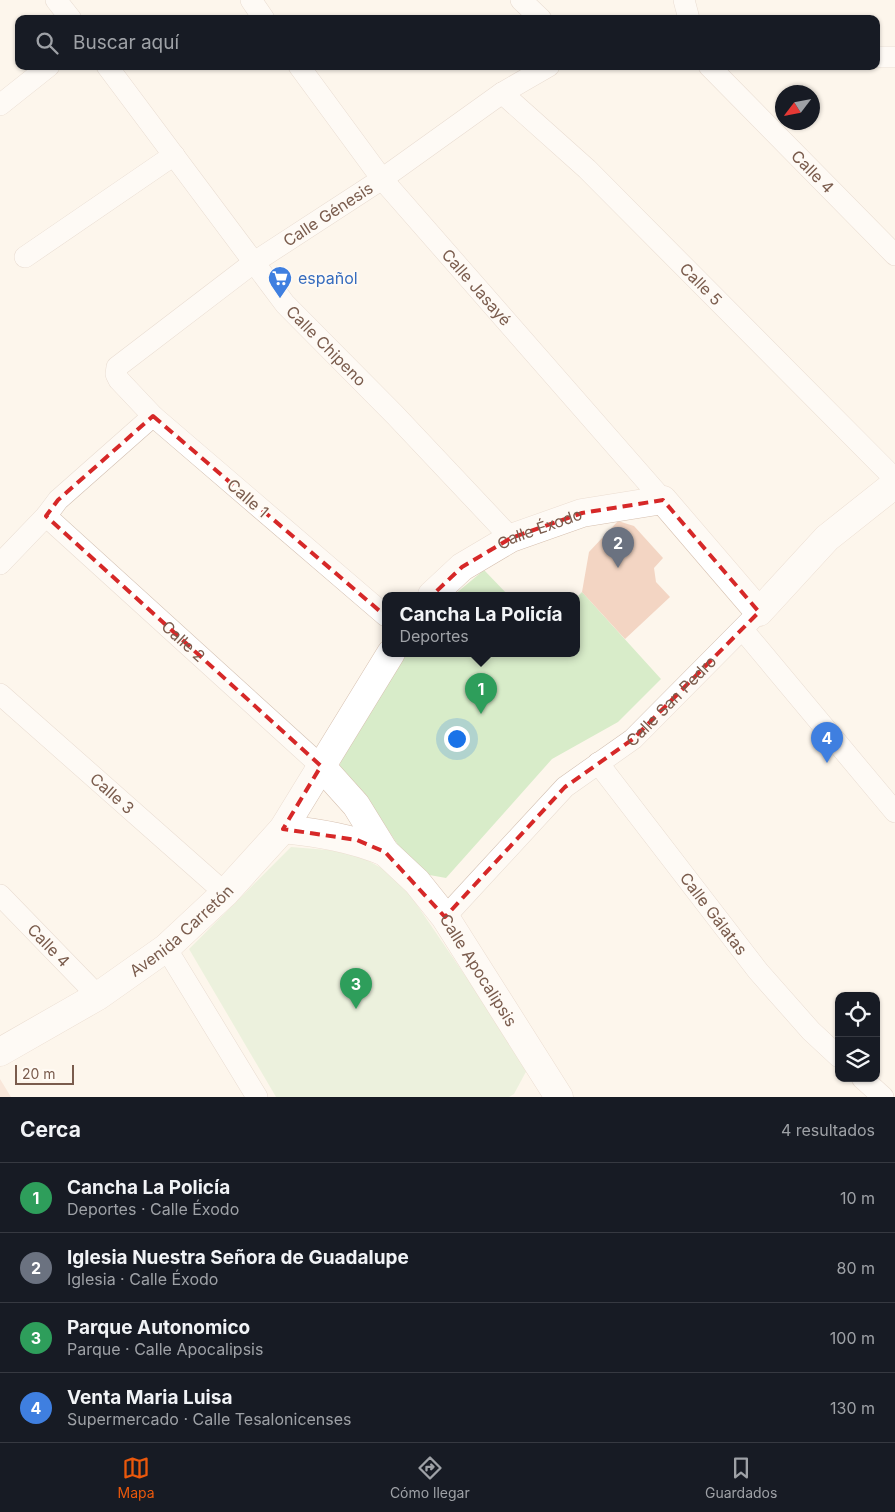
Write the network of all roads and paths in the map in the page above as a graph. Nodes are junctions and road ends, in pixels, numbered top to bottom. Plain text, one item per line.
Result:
1 (56, 0) edge
2 (251, 0) edge
3 (521, 0) edge
4 (684, 0) edge
5 (67, 15) edge
6 (261, 15) edge
7 (538, 15) edge
8 (688, 15) edge
9 (880, 57) edge
10 (895, 57) edge
11 (44, 70) edge
12 (110, 70) edge
13 (302, 70) edge
14 (542, 70) edge
15 (713, 70) edge
16 (502, 93) junction
17 (0, 105) edge
18 (174, 155) junction
19 (382, 179) junction
20 (895, 254) edge
21 (25, 257) dead end
22 (253, 263) junction
23 (116, 374) joint
24 (153, 416) junction
25 (895, 479) edge
26 (895, 484) edge
27 (663, 500) junction
28 (46, 516) junction
29 (511, 538) junction
30 (0, 564) edge
31 (435, 592) edge
32 (382, 613) edge
33 (751, 621) junction
34 (389, 657) edge
35 (0, 694) edge
36 (598, 763) junction
37 (321, 766) junction
38 (895, 812) edge
39 (283, 829) junction
40 (385, 852) junction
41 (225, 893) junction
42 (0, 895) edge
43 (445, 917) junction
44 (166, 948) junction
45 (98, 996) junction
46 (0, 1052) edge
47 (835, 1053) edge
48 (866, 1082) edge
49 (257, 1097) edge
50 (559, 1097) edge
51 (882, 1097) edge

1 - 5 street
2 - 6 street
3 - 7 street
4 - 8 street
9 - 10 street
11 - 17 street
12 - 18 street, Calle Chipeno
13 - 19 street, Calle Jasayé
14 - 16 street, Calle Génesis
15 - 20 street, Calle 4
16 - 19 street, Calle Génesis
16 - 25 street, Calle 5
18 - 21 street
18 - 22 street, Calle Chipeno
19 - 22 street, Calle Génesis
19 - 27 street, Calle Jasayé
22 - 23 street, Calle Génesis
22 - 29 street, Calle Chipeno
23 - 24 street, Calle 1
24 - 28 street
24 - 32 street, Calle 1
26 - 33 street, Calle San Pedro
27 - 29 street, Calle Éxodo
27 - 33 street
28 - 30 street
28 - 37 street, Calle 2
29 - 31 street, Calle Éxodo
33 - 36 street, Calle San Pedro
33 - 38 street
34 - 37 street
35 - 41 street, Calle 3
36 - 43 street, Calle San Pedro
36 - 47 street, Calle Gálatas
37 - 39 street, Avenida Carretón
37 - 40 street, Calle Apocalipsis
39 - 40 street, Calle Apocalipsis
39 - 41 street, Avenida Carretón
40 - 43 street, Calle Apocalipsis
41 - 44 street, Avenida Carretón
42 - 45 street, Calle 4
43 - 50 street, Calle Apocalipsis
44 - 45 street, Avenida Carretón
44 - 49 street
45 - 46 street, Avenida Carretón
48 - 51 street

